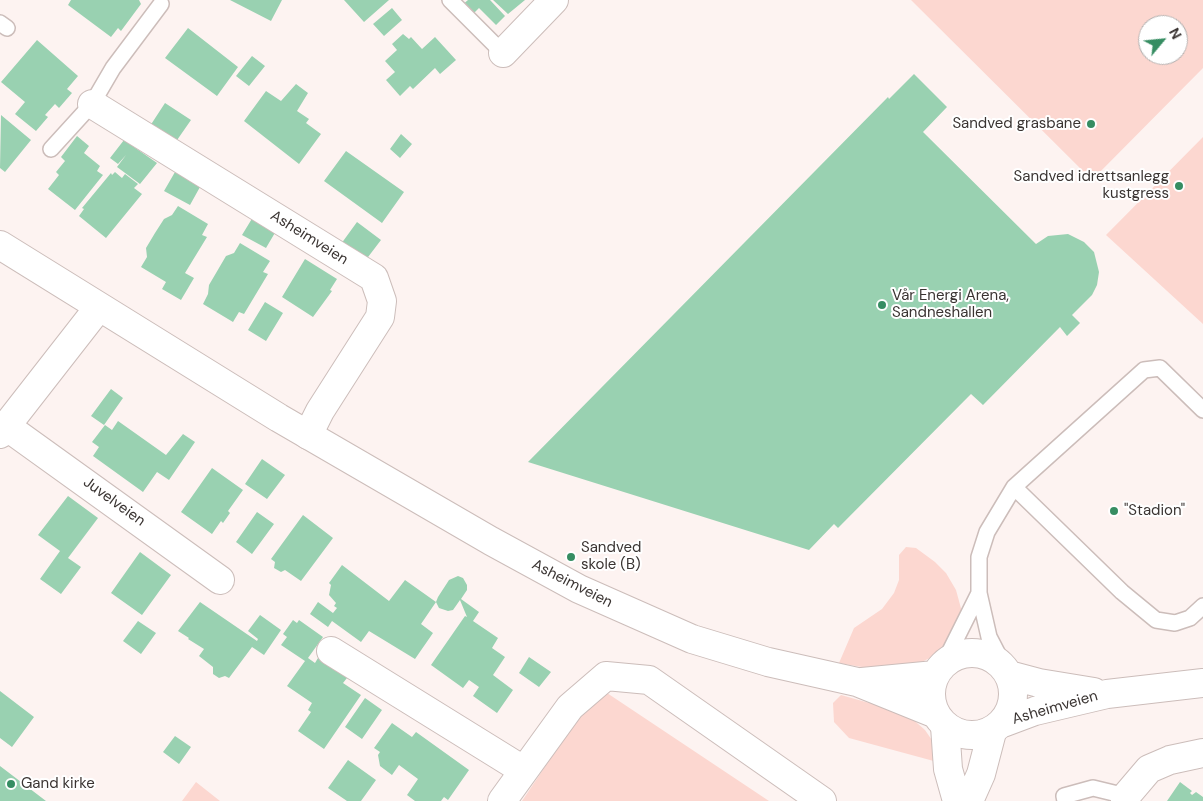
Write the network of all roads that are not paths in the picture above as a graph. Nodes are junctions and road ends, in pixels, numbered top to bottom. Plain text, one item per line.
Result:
1 (450, 0) edge
2 (554, 0) edge
3 (161, 4) dead end
4 (503, 53) joint
5 (92, 104) junction
6 (51, 149) dead end
7 (0, 245) edge
8 (99, 307) junction
9 (1203, 410) edge
10 (3, 430) edge
11 (308, 435) junction
12 (1014, 487) junction
13 (220, 580) dead end
14 (979, 593) junction
15 (1203, 606) edge
16 (331, 650) dead end
17 (940, 669) junction
18 (1007, 672) junction
19 (857, 682) junction
20 (1203, 683) edge
21 (1107, 694) junction
22 (941, 720) junction
23 (998, 727) junction
24 (1203, 753) edge
25 (523, 770) junction
26 (1126, 799) edge
27 (502, 801) edge
28 (822, 801) edge
29 (956, 801) edge
30 (969, 801) edge
31 (1065, 801) edge

1 - 4 lane
2 - 4 street
3 - 5 lane
5 - 6 lane
5 - 11 street, Asheimveien
7 - 8 street, Asheimveien
8 - 10 street, Juvelveien
8 - 11 street, Asheimveien
9 - 12 lane
10 - 13 street, Juvelveien
11 - 19 street, Asheimveien
12 - 14 lane
12 - 15 lane
14 - 17 lane
14 - 18 lane
16 - 25 street
17 - 18 street
17 - 19 street, Asheimveien
17 - 22 street
18 - 21 street, Asheimveien
18 - 23 street
19 - 22 street, Asheimveien
20 - 21 street, Asheimveien
21 - 23 street, Asheimveien
22 - 23 street
22 - 29 street
23 - 30 street
24 - 26 street
25 - 27 street
25 - 28 street
26 - 31 lane

